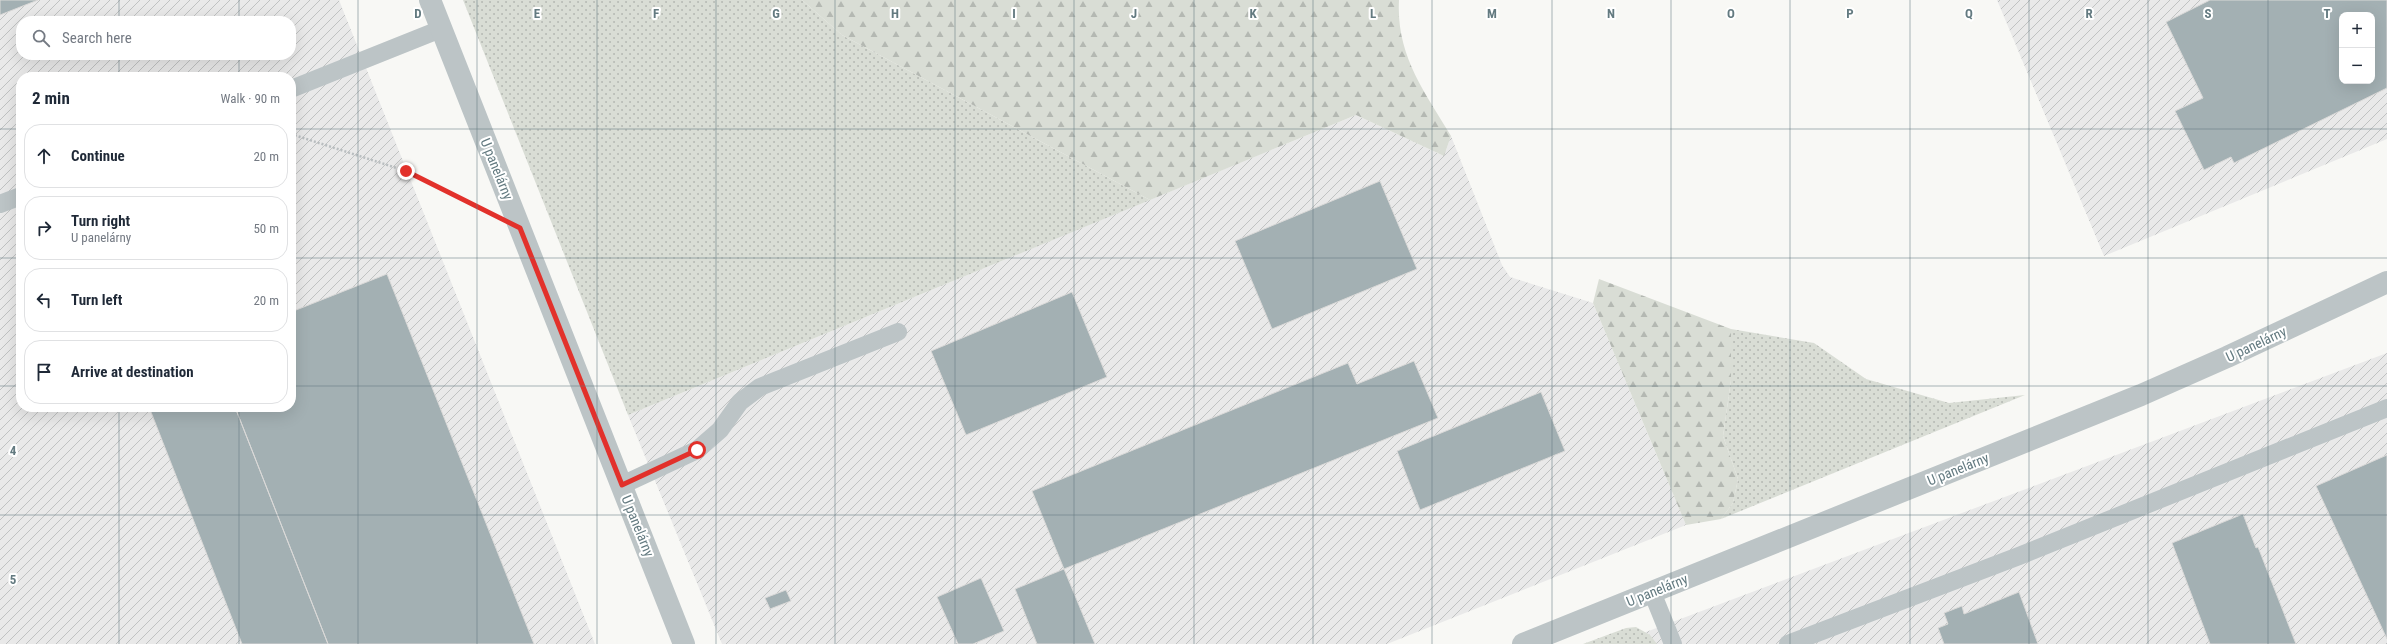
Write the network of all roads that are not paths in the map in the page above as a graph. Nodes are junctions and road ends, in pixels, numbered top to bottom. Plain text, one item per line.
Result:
1 (430, 0) edge
2 (441, 29) junction
3 (296, 87) edge
4 (16, 198) edge
5 (0, 204) edge
6 (2387, 282) edge
7 (898, 332) dead end
8 (2387, 408) edge
9 (622, 485) junction
10 (1652, 592) junction
11 (684, 644) edge
12 (1523, 644) edge
13 (1673, 644) edge
14 (1788, 644) edge

1 - 2 street, U panelárny
2 - 3 lane
2 - 9 street, U panelárny
4 - 5 lane
6 - 10 street, U panelárny
7 - 9 lane
8 - 14 lane
9 - 11 street, U panelárny
10 - 12 street, U panelárny
10 - 13 lane

